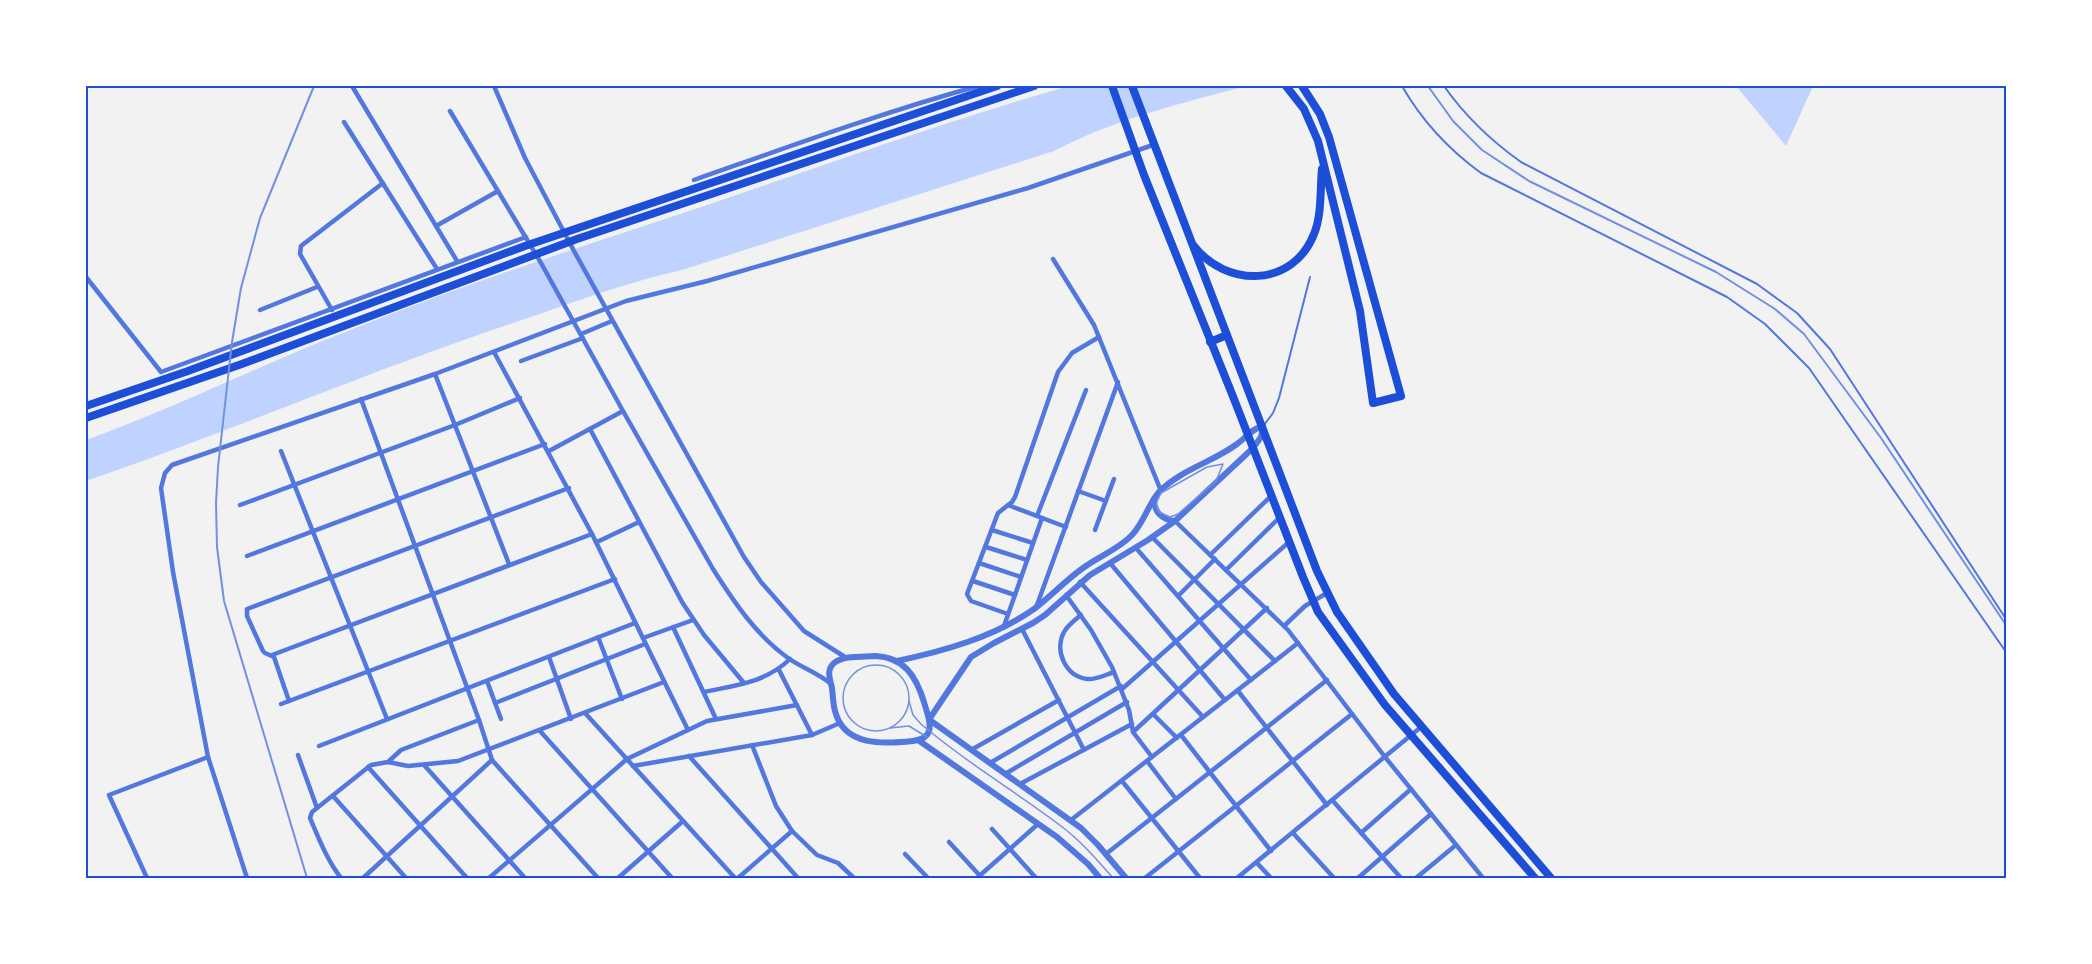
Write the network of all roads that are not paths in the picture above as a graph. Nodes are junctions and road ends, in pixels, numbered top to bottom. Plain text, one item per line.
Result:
1 (352, 86) edge
2 (494, 86) edge
3 (978, 86) edge
4 (997, 86) edge
5 (1034, 86) edge
6 (1112, 86) edge
7 (1132, 86) edge
8 (1286, 86) edge
9 (1302, 86) edge
10 (1402, 86) edge
11 (1444, 86) edge
12 (450, 111) dead end
13 (344, 122) dead end
14 (1153, 145) junction
15 (1136, 152) junction
16 (1323, 160) junction
17 (694, 180) dead end
18 (383, 183) junction
19 (498, 191) junction
20 (436, 226) junction
21 (526, 237) junction
22 (1193, 245) junction
23 (1053, 260) dead end
24 (458, 261) junction
25 (438, 269) junction
26 (86, 277) edge
27 (1310, 277) dead end
28 (317, 287) junction
29 (260, 310) dead end
30 (332, 310) junction
31 (611, 320) junction
32 (581, 334) junction
33 (1227, 335) junction
34 (1099, 337) junction
35 (1210, 342) junction
36 (494, 352) junction
37 (521, 361) dead end
38 (435, 374) junction
39 (1118, 382) junction
40 (1086, 390) dead end
41 (520, 398) junction
42 (361, 399) junction
43 (86, 406) edge
44 (622, 411) junction
45 (86, 418) edge
46 (454, 425) junction
47 (1263, 426) junction
48 (590, 429) junction
49 (1247, 435) junction
50 (545, 444) junction
51 (1253, 448) junction
52 (549, 450) junction
53 (281, 451) dead end
54 (380, 453) junction
55 (473, 472) junction
56 (1114, 479) dead end
57 (295, 485) junction
58 (569, 489) junction
59 (1161, 490) junction
60 (1078, 491) junction
61 (1272, 496) junction
62 (1155, 498) junction
63 (398, 500) junction
64 (1106, 501) junction
65 (240, 505) dead end
66 (1008, 505) junction
67 (1040, 517) junction
68 (1280, 517) junction
69 (491, 519) junction
70 (1175, 521) junction
71 (639, 522) junction
72 (1065, 527) junction
73 (992, 530) junction
74 (1095, 531) dead end
75 (313, 532) junction
76 (592, 534) junction
77 (1152, 537) junction
78 (1289, 542) junction
79 (597, 543) junction
80 (1033, 543) junction
81 (415, 547) junction
82 (986, 547) junction
83 (1136, 548) junction
84 (247, 556) dead end
85 (1213, 557) junction
86 (1027, 560) junction
87 (979, 563) junction
88 (1110, 563) junction
89 (509, 564) junction
90 (1226, 570) junction
91 (331, 577) junction
92 (1021, 578) junction
93 (615, 579) junction
94 (1194, 579) junction
95 (973, 581) junction
96 (1080, 582) junction
97 (1242, 584) junction
98 (1327, 593) junction
99 (432, 594) junction
100 (1015, 595) junction
101 (1066, 595) junction
102 (1178, 596) junction
103 (1313, 600) junction
104 (1219, 604) junction
105 (1037, 607) junction
106 (1267, 608) junction
107 (1008, 614) junction
108 (1081, 615) junction
109 (2007, 619) edge
110 (693, 620) junction
111 (1200, 621) junction
112 (635, 623) junction
113 (350, 624) junction
114 (1004, 626) junction
115 (1284, 626) junction
116 (673, 627) junction
117 (1022, 629) junction
118 (1244, 630) junction
119 (598, 638) junction
120 (450, 641) junction
121 (644, 641) junction
122 (970, 641) junction
123 (1176, 642) junction
124 (1298, 643) junction
125 (1223, 648) junction
126 (977, 652) junction
127 (2007, 652) edge
128 (272, 655) junction
129 (549, 657) junction
130 (846, 658) junction
131 (606, 659) junction
132 (790, 659) junction
133 (897, 661) junction
134 (1153, 662) junction
135 (1275, 662) junction
136 (779, 670) junction
137 (1200, 670) junction
138 (368, 672) junction
139 (1114, 672) junction
140 (557, 679) junction
141 (1251, 680) junction
142 (1327, 680) junction
143 (488, 681) junction
144 (664, 682) junction
145 (744, 683) junction
146 (831, 684) junction
147 (1121, 688) junction
148 (467, 689) junction
149 (1178, 690) junction
150 (1238, 691) junction
151 (704, 692) junction
152 (622, 699) junction
153 (1059, 700) junction
154 (1225, 700) junction
155 (289, 702) junction
156 (1127, 702) junction
157 (495, 703) junction
158 (281, 705) dead end
159 (797, 705) junction
160 (585, 713) junction
161 (1153, 714) junction
162 (1352, 714) junction
163 (1203, 717) junction
164 (1068, 718) junction
165 (387, 719) junction
166 (501, 719) dead end
167 (571, 719) junction
168 (716, 719) junction
169 (930, 719) junction
170 (479, 720) junction
171 (840, 723) junction
172 (1132, 724) junction
173 (1422, 727) junction
174 (1267, 728) junction
175 (540, 730) junction
176 (688, 730) junction
177 (1076, 732) junction
178 (1133, 732) junction
179 (812, 735) junction
180 (1411, 735) junction
181 (1179, 736) junction
182 (918, 740) junction
183 (752, 745) junction
184 (319, 746) dead end
185 (488, 750) junction
186 (971, 750) junction
187 (1084, 750) junction
188 (298, 755) dead end
189 (689, 756) junction
190 (1152, 757) junction
191 (1384, 757) junction
192 (208, 758) junction
193 (627, 759) junction
194 (492, 760) junction
195 (1147, 761) junction
196 (1293, 761) junction
197 (388, 762) junction
198 (990, 763) junction
199 (424, 765) junction
200 (633, 766) junction
201 (368, 767) junction
202 (1210, 772) junction
203 (1005, 774) junction
204 (1122, 781) junction
205 (1020, 784) junction
206 (592, 789) junction
207 (1411, 789) junction
208 (333, 796) junction
209 (452, 796) junction
210 (1176, 799) junction
211 (1333, 801) junction
212 (1327, 805) junction
213 (1236, 806) junction
214 (317, 808) junction
215 (1431, 814) junction
216 (1152, 818) junction
217 (1071, 820) junction
218 (683, 821) junction
219 (1038, 824) junction
220 (550, 825) junction
221 (420, 826) junction
222 (992, 829) dead end
223 (792, 831) junction
224 (1293, 833) junction
225 (1361, 833) junction
226 (949, 842) dead end
227 (1456, 845) junction
228 (771, 849) junction
229 (1010, 849) junction
230 (1271, 851) junction
231 (648, 852) junction
232 (1179, 852) junction
233 (905, 854) dead end
234 (1106, 854) junction
235 (387, 856) junction
236 (1382, 857) junction
237 (510, 861) junction
238 (1257, 863) junction
239 (980, 878) edge
240 (1099, 878) edge
241 (1482, 878) edge
242 (147, 879) edge
243 (247, 879) edge
244 (341, 879) edge
245 (363, 879) edge
246 (406, 879) edge
247 (467, 879) edge
248 (489, 879) edge
249 (525, 879) edge
250 (598, 879) edge
251 (618, 879) edge
252 (672, 879) edge
253 (736, 879) edge
254 (798, 879) edge
255 (854, 879) edge
256 (928, 879) edge
257 (1036, 879) edge
258 (1126, 879) edge
259 (1145, 879) edge
260 (1200, 879) edge
261 (1237, 879) edge
262 (1271, 879) edge
263 (1334, 879) edge
264 (1358, 879) edge
265 (1401, 879) edge
266 (1416, 879) edge
267 (1535, 879) edge
268 (1551, 879) edge

1 - 20 street
2 - 31 street
3 - 17 street
4 - 43 highway
5 - 45 highway
6 - 15 main road
7 - 14 main road
8 - 16 highway
9 - 16 highway
10 - 127 lane
11 - 109 lane
12 - 19 street
13 - 18 street
14 - 15 street
14 - 22 main road
15 - 35 main road
15 - 36 street
16 - 22 highway
18 - 25 street
18 - 28 street
19 - 20 street
19 - 21 street
20 - 24 street
21 - 24 street
21 - 32 street
22 - 33 main road
23 - 34 street
24 - 25 street
25 - 30 street
26 - 30 street
27 - 47 lane
28 - 29 street
28 - 30 street
31 - 32 street
31 - 130 street
32 - 37 street
32 - 44 street
33 - 35 main road
33 - 47 main road
34 - 39 street
34 - 66 street
35 - 49 main road
36 - 38 street
36 - 41 street
38 - 42 street
38 - 46 street
39 - 59 street
39 - 60 street
40 - 67 street
41 - 46 street
41 - 50 street
42 - 54 street
42 - 192 street
44 - 48 street
44 - 132 street
46 - 54 street
46 - 55 street
47 - 49 street
47 - 51 street
47 - 98 main road
48 - 52 street
48 - 71 street
49 - 51 main road
49 - 59 street
50 - 52 street
50 - 55 street
51 - 61 main road
51 - 70 street
52 - 58 street
53 - 57 street
54 - 57 street
54 - 63 street
55 - 63 street
55 - 69 street
56 - 64 street
57 - 65 street
57 - 75 street
58 - 69 street
58 - 76 street
59 - 62 street
60 - 64 street
60 - 72 street
61 - 68 main road
61 - 85 street
62 - 70 street
62 - 105 street
63 - 75 street
63 - 81 street
64 - 74 street
66 - 67 street
66 - 73 street
67 - 72 street
67 - 80 street
68 - 78 main road
68 - 90 street
69 - 81 street
69 - 89 street
70 - 77 street
70 - 85 street
71 - 79 street
71 - 110 street
72 - 105 street
73 - 80 street
73 - 82 street
75 - 84 street
75 - 91 street
76 - 79 street
76 - 89 street
77 - 83 street
77 - 94 street
78 - 97 street
78 - 103 main road
79 - 93 street
80 - 86 street
81 - 91 street
81 - 99 street
82 - 86 street
82 - 87 street
83 - 88 street
83 - 102 street
85 - 90 street
85 - 94 street
86 - 92 street
87 - 92 street
87 - 95 street
88 - 96 street
88 - 123 street
89 - 99 street
90 - 97 street
91 - 113 street
91 - 128 street
92 - 100 street
93 - 112 street
93 - 120 street
94 - 102 street
94 - 104 street
95 - 100 street
95 - 107 street
96 - 101 street
96 - 134 street
97 - 104 street
97 - 106 street
98 - 103 street
98 - 173 main road
99 - 113 street
99 - 120 street
100 - 107 street
101 - 108 street
101 - 117 street
102 - 111 street
103 - 115 street
103 - 180 main road
104 - 111 street
104 - 118 street
105 - 114 street
106 - 115 street
106 - 118 street
107 - 114 street
108 - 139 street
108 - 139 street
110 - 116 street
110 - 145 street
111 - 123 street
111 - 125 street
112 - 119 street
112 - 121 street
113 - 128 street
113 - 138 street
114 - 122 street
115 - 124 street
116 - 121 street
116 - 151 street
117 - 126 street
117 - 153 street
118 - 125 street
118 - 135 street
119 - 129 street
119 - 131 street
120 - 138 street
120 - 148 street
121 - 131 street
121 - 144 street
122 - 126 street
122 - 133 street
123 - 134 street
123 - 137 street
124 - 135 street
124 - 142 street
125 - 137 street
125 - 141 street
126 - 169 street
128 - 155 street
129 - 140 street
129 - 143 street
130 - 133 street
130 - 146 street
131 - 140 street
131 - 152 street
132 - 136 street
132 - 146 street
133 - 169 street
134 - 147 street
134 - 149 street
135 - 141 street
136 - 145 street
136 - 159 street
137 - 149 street
137 - 154 street
138 - 155 street
138 - 165 street
139 - 147 street
140 - 157 street
140 - 167 street
141 - 150 street
142 - 162 street
142 - 174 street
143 - 148 street
143 - 157 street
144 - 152 street
144 - 176 street
145 - 151 street
146 - 171 street
147 - 156 street
147 - 164 street
148 - 165 street
148 - 170 street
149 - 161 street
149 - 163 street
150 - 154 street
150 - 174 street
151 - 168 street
152 - 160 street
153 - 164 street
153 - 186 street
154 - 163 street
155 - 158 street
156 - 172 street
156 - 177 street
157 - 166 street
159 - 168 street
159 - 179 street
160 - 167 street
160 - 193 street
161 - 178 street
161 - 181 street
162 - 191 street
162 - 196 street
163 - 181 street
164 - 177 street
164 - 198 street
165 - 184 street
167 - 175 street
168 - 176 street
169 - 182 street
169 - 186 street
170 - 185 street
170 - 197 street
171 - 179 street
171 - 182 street
172 - 178 street
172 - 187 street
173 - 180 street
173 - 268 main road
174 - 196 street
174 - 202 street
175 - 185 street
175 - 206 street
176 - 193 street
177 - 187 street
177 - 203 street
178 - 190 street
179 - 183 street
180 - 191 street
180 - 267 main road
181 - 190 street
181 - 202 street
182 - 219 street
183 - 189 street
183 - 223 street
185 - 194 street
185 - 199 street
186 - 198 street
187 - 205 street
188 - 214 street
189 - 200 street
189 - 228 street
190 - 195 street
191 - 207 street
191 - 211 street
192 - 242 street
192 - 243 street
193 - 200 street
193 - 206 street
194 - 209 street
194 - 220 street
195 - 204 street
195 - 210 street
196 - 212 street
196 - 213 street
197 - 199 street
197 - 201 street
198 - 203 street
199 - 209 street
200 - 218 street
201 - 208 street
201 - 221 street
202 - 210 street
202 - 213 street
203 - 205 street
204 - 216 street
204 - 217 street
205 - 217 street
206 - 220 street
206 - 231 street
207 - 215 street
207 - 225 street
208 - 214 street
208 - 235 street
209 - 221 street
209 - 237 street
210 - 216 street
211 - 212 street
211 - 225 street
212 - 224 street
213 - 230 street
213 - 232 street
214 - 244 street
215 - 227 street
215 - 236 street
216 - 232 street
216 - 234 street
217 - 234 street
218 - 231 street
218 - 253 street
219 - 229 street
219 - 240 street
220 - 237 street
220 - 250 street
221 - 235 street
221 - 247 street
222 - 229 street
223 - 228 street
223 - 255 street
224 - 230 street
224 - 263 street
225 - 236 street
226 - 239 street
227 - 241 street
227 - 266 street
228 - 253 street
228 - 254 street
229 - 239 street
229 - 257 street
230 - 238 street
231 - 251 street
231 - 252 street
232 - 259 street
232 - 260 street
233 - 256 street
234 - 258 street
235 - 245 street
235 - 246 street
236 - 264 street
236 - 265 street
237 - 248 street
237 - 249 street
238 - 261 street
238 - 262 street

